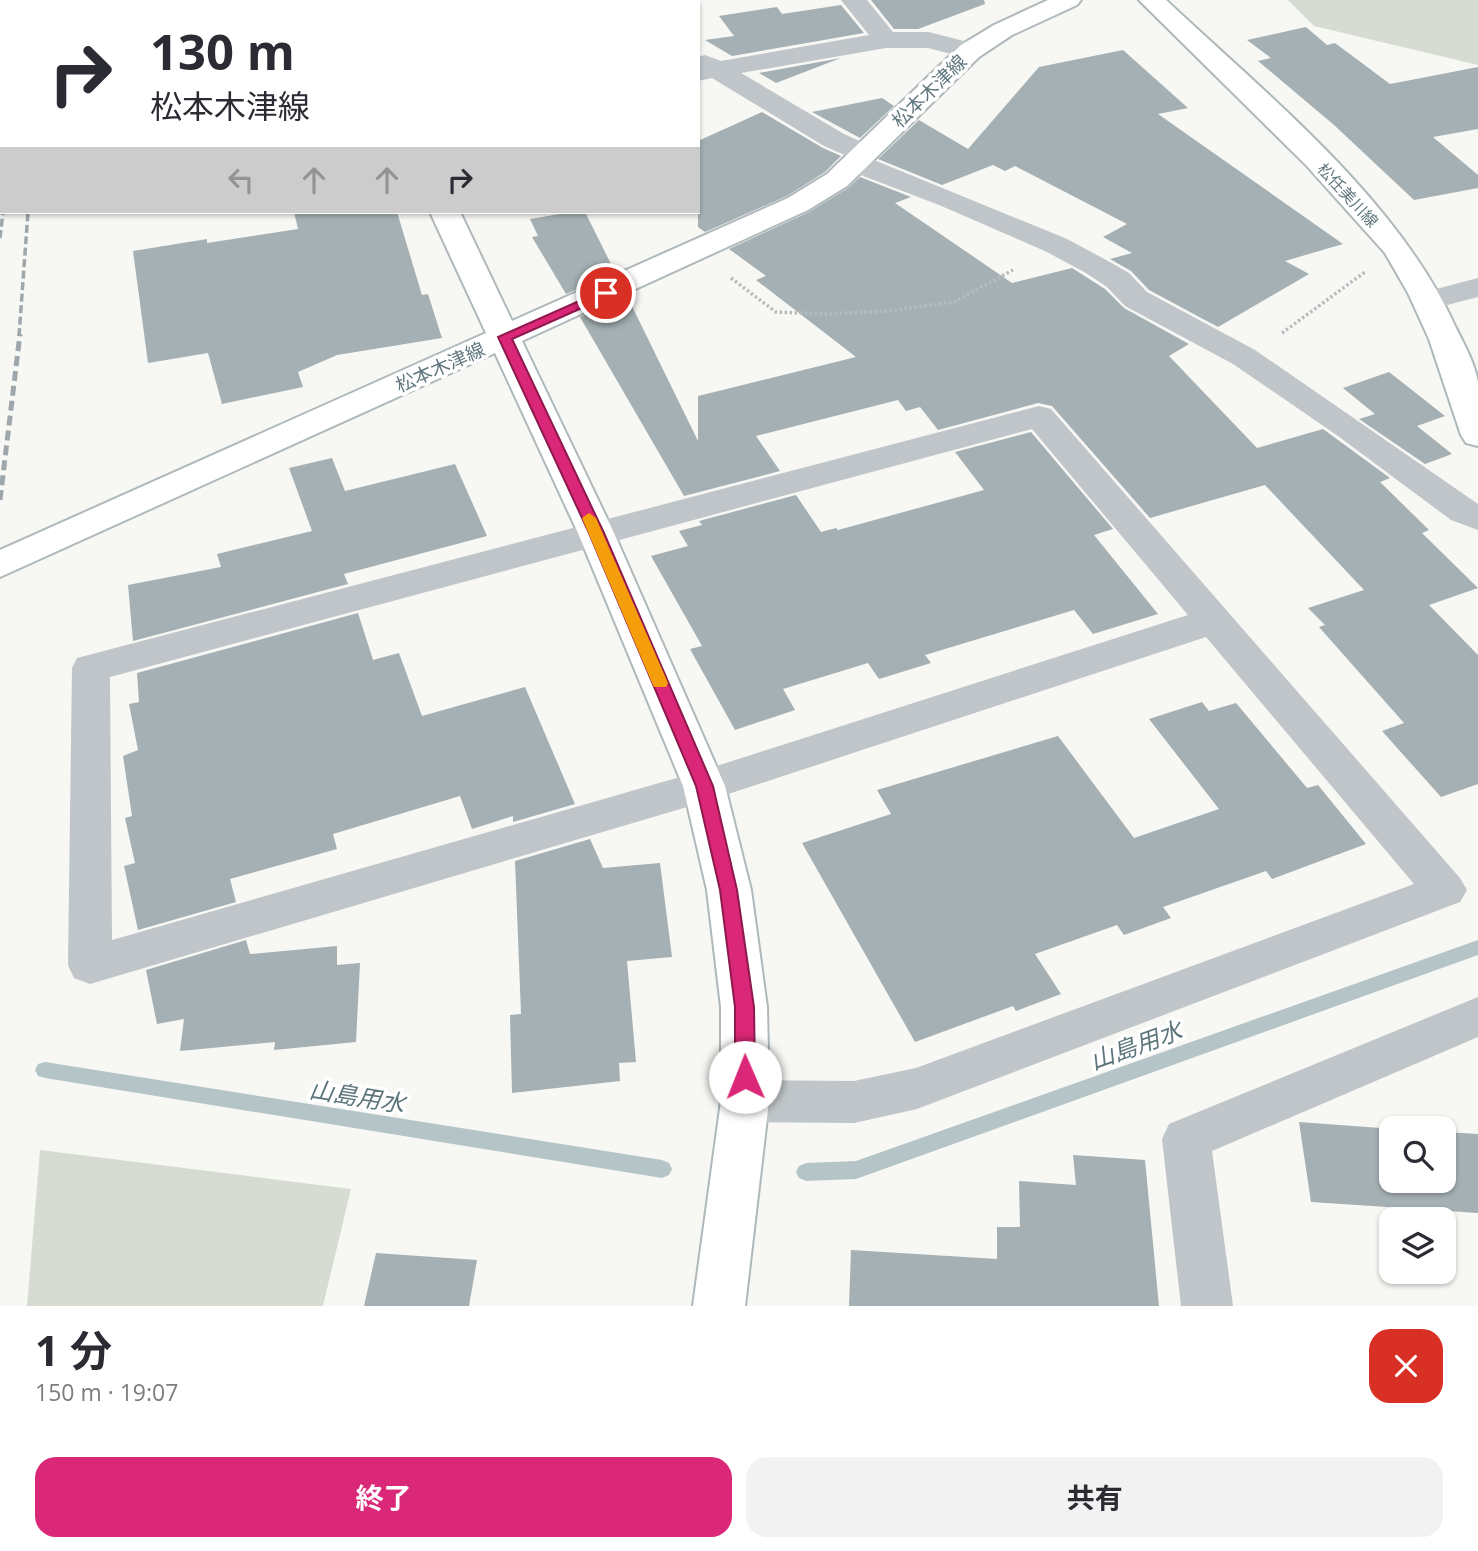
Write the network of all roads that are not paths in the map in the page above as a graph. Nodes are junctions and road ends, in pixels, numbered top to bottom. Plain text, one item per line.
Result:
1 (854, 0) edge
2 (1068, 0) edge
3 (1152, 0) edge
4 (886, 40) junction
5 (970, 51) junction
6 (704, 67) edge
7 (860, 158) junction
8 (446, 214) edge
9 (1478, 287) edge
10 (1428, 301) junction
11 (505, 337) junction
12 (1478, 435) edge
13 (1478, 518) edge
14 (596, 533) junction
15 (0, 565) edge
16 (1215, 620) junction
17 (704, 786) junction
18 (1478, 1016) edge
19 (745, 1101) junction
20 (719, 1306) edge
21 (1207, 1306) edge

1 - 4 street
2 - 5 main road, 松本木津線
3 - 10 main road, 松任美川線
4 - 5 street
4 - 6 street
5 - 7 main road, 松本木津線
6 - 7 street
7 - 11 main road, 松本木津線
7 - 13 street
8 - 11 main road
9 - 10 street
10 - 12 main road, 松任美川線
11 - 14 main road
11 - 15 main road, 松本木津線
14 - 16 street
14 - 17 main road
14 - 17 street
16 - 17 street
16 - 19 street
17 - 19 main road
18 - 21 street
19 - 20 main road

